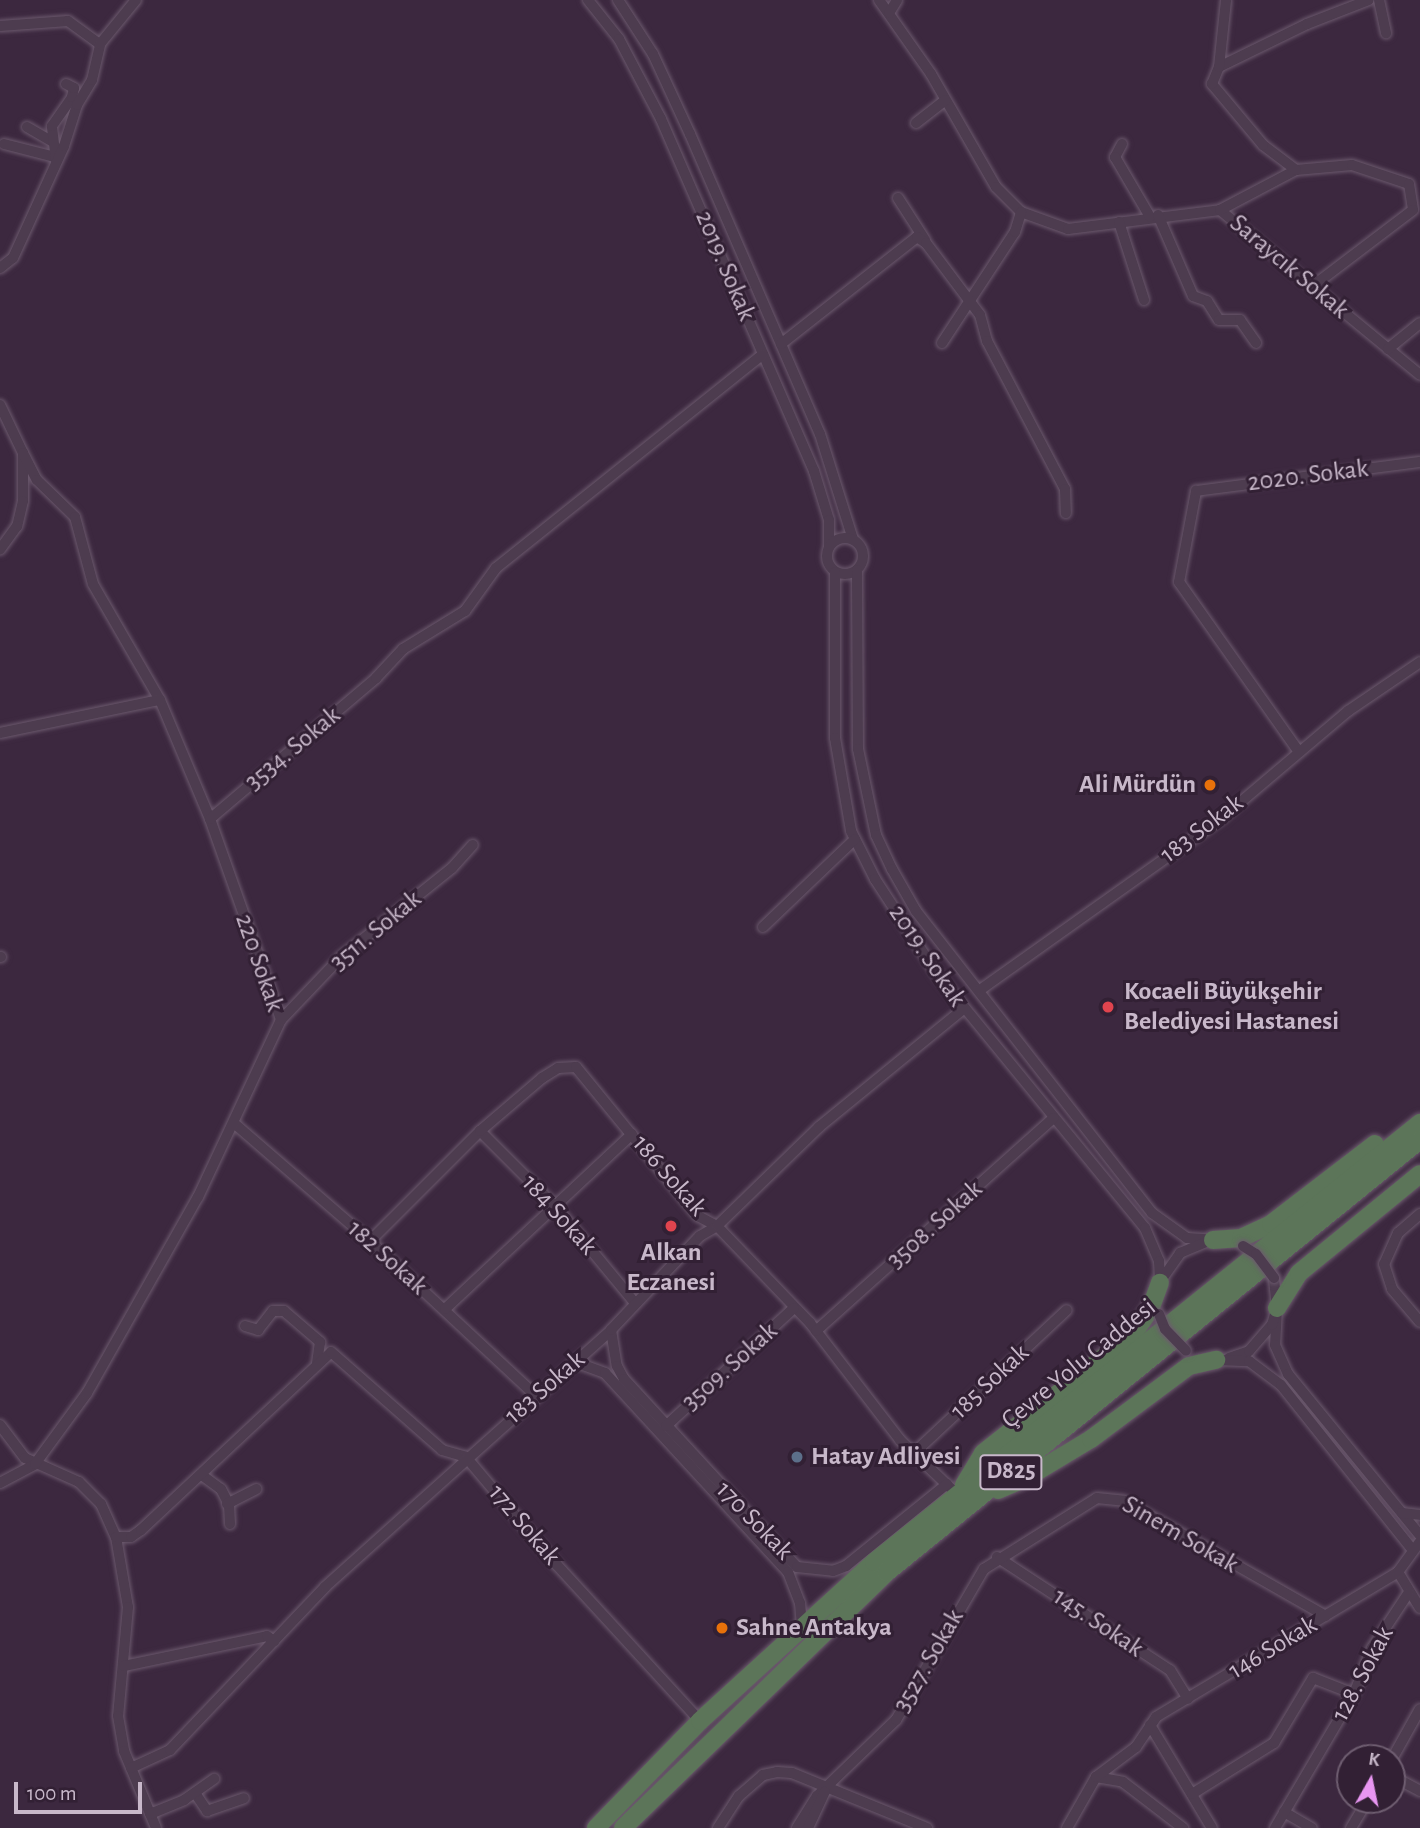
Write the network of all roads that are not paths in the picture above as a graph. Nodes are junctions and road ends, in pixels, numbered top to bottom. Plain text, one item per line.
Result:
1 (136, 0) edge
2 (588, 0) edge
3 (618, 0) edge
4 (879, 0) edge
5 (897, 0) edge
6 (1226, 0) edge
7 (1369, 0) edge
8 (1379, 0) edge
9 (889, 13) junction
10 (0, 26) edge
11 (1386, 33) dead end
12 (100, 44) junction
13 (1219, 68) junction
14 (66, 84) dead end
15 (945, 100) junction
16 (916, 123) dead end
17 (27, 127) dead end
18 (51, 141) junction
19 (4, 144) dead end
20 (1122, 144) dead end
21 (56, 158) junction
22 (1296, 170) junction
23 (898, 198) dead end
24 (1220, 210) junction
25 (1021, 212) junction
26 (1154, 216) junction
27 (1119, 222) junction
28 (926, 243) junction
29 (0, 268) edge
30 (1313, 286) junction
31 (968, 300) junction
32 (1144, 300) dead end
33 (1420, 323) edge
34 (942, 343) dead end
35 (1256, 343) dead end
36 (781, 344) junction
37 (1388, 349) junction
38 (763, 354) junction
39 (1420, 375) edge
40 (0, 405) edge
41 (23, 453) junction
42 (1420, 462) edge
43 (1066, 513) dead end
44 (853, 539) junction
45 (829, 547) junction
46 (0, 549) edge
47 (857, 570) junction
48 (835, 572) junction
49 (1420, 662) edge
50 (160, 700) junction
51 (0, 733) edge
52 (1299, 752) junction
53 (210, 819) junction
54 (855, 839) junction
55 (473, 845) dead end
56 (763, 927) dead end
57 (980, 990) junction
58 (963, 1009) junction
59 (281, 1020) junction
60 (1420, 1113) edge
61 (1053, 1118) junction
62 (1420, 1123) edge
63 (235, 1124) junction
64 (480, 1131) junction
65 (632, 1134) junction
66 (1420, 1140) edge
67 (1420, 1151) edge
68 (1420, 1174) edge
69 (1334, 1192) junction
70 (555, 1206) junction
71 (1420, 1214) edge
72 (717, 1226) junction
73 (1213, 1240) junction
74 (370, 1241) junction
75 (1276, 1257) junction
76 (1160, 1283) junction
77 (634, 1302) junction
78 (794, 1308) junction
79 (1277, 1308) junction
80 (445, 1309) junction
81 (1066, 1310) dead end
82 (1420, 1322) edge
83 (245, 1326) dead end
84 (611, 1330) junction
85 (816, 1331) junction
86 (1216, 1360) junction
87 (575, 1362) junction
88 (316, 1366) junction
89 (536, 1396) junction
90 (0, 1425) edge
91 (666, 1426) junction
92 (914, 1453) junction
93 (466, 1457) junction
94 (35, 1464) junction
95 (204, 1476) junction
96 (0, 1483) edge
97 (256, 1489) dead end
98 (953, 1489) junction
99 (979, 1498) junction
100 (227, 1504) junction
101 (1402, 1513) junction
102 (1420, 1515) edge
103 (230, 1524) dead end
104 (1420, 1535) edge
105 (116, 1537) junction
106 (1416, 1546) edge
107 (997, 1557) junction
108 (1398, 1572) junction
109 (1409, 1592) junction
110 (1420, 1608) edge
111 (1326, 1616) junction
112 (802, 1628) junction
113 (274, 1641) junction
114 (124, 1666) junction
115 (1354, 1694) junction
116 (1188, 1699) junction
117 (1420, 1709) edge
118 (701, 1721) junction
119 (1150, 1725) junction
120 (1400, 1744) edge
121 (131, 1768) junction
122 (1096, 1777) junction
123 (214, 1779) dead end
124 (826, 1790) junction
125 (195, 1793) junction
126 (1192, 1794) junction
127 (244, 1798) dead end
128 (615, 1805) junction
129 (1284, 1812) junction
130 (150, 1814) junction
131 (628, 1823) edge
132 (156, 1828) edge
133 (590, 1828) edge
134 (596, 1828) edge
135 (718, 1828) edge
136 (797, 1828) edge
137 (808, 1828) edge
138 (927, 1828) edge
139 (1067, 1828) edge
140 (1183, 1828) edge
141 (1212, 1828) edge
142 (1275, 1828) edge
143 (1312, 1828) edge

1 - 12 street
2 - 38 street, 2019. Sokak
3 - 36 street, 2019. Sokak
4 - 9 street, Saraycık Sokak
5 - 9 street
6 - 13 street
7 - 13 street
8 - 11 street
9 - 15 street, Saraycık Sokak
10 - 12 street
12 - 21 street
13 - 22 street
14 - 18 street
15 - 16 street
15 - 25 street, Saraycık Sokak
17 - 18 street
18 - 21 street
19 - 21 street
20 - 26 street
21 - 29 street
22 - 24 street
22 - 30 street
23 - 28 street
24 - 26 street, Saraycık Sokak
24 - 30 street, Saraycık Sokak
25 - 27 street, Saraycık Sokak
25 - 31 street
26 - 27 street, Saraycık Sokak
26 - 35 street
27 - 32 street
28 - 31 street
28 - 36 street
30 - 37 street, Saraycık Sokak
31 - 34 street
31 - 43 street
33 - 37 street
36 - 44 street, 2019. Sokak
37 - 39 street, Saraycık Sokak
38 - 45 street, 2019. Sokak
38 - 53 street, 3534. Sokak
40 - 41 street, 220 Sokak
41 - 46 street
41 - 50 street, 220 Sokak
42 - 52 street, 2020. Sokak
44 - 45 street
44 - 47 street, 2019. Sokak
45 - 48 street, 2019. Sokak
47 - 48 street
47 - 57 street, 2019. Sokak
48 - 54 street, 2019. Sokak
49 - 52 street, 183 Sokak
50 - 51 street
50 - 53 street, 220 Sokak
52 - 57 street, 183 Sokak
53 - 59 street, 220 Sokak
54 - 56 street
54 - 58 street, 2019. Sokak
55 - 59 street, 3511. Sokak
57 - 73 street, 2019. Sokak
58 - 61 street, 2019. Sokak
58 - 72 street, 183 Sokak
59 - 63 street, 220 Sokak
60 - 69 highway
60 - 73 highway
61 - 76 street, 2019. Sokak
61 - 85 street, 3508. Sokak
62 - 69 highway, Çevre Yolu Caddesi / D825
63 - 74 street, 182 Sokak
63 - 94 street, 220 Sokak
64 - 65 street, 186 Sokak
64 - 70 street, 184 Sokak
64 - 74 street, 186 Sokak
65 - 70 street
65 - 72 street, 186 Sokak
66 - 75 highway, Çevre Yolu Caddesi / D825
67 - 75 highway
68 - 79 highway
69 - 98 highway, Çevre Yolu Caddesi / D825
70 - 77 street, 184 Sokak
70 - 80 street
71 - 82 street
72 - 77 street, 183 Sokak
72 - 78 street, 186 Sokak
73 - 76 street
73 - 79 street, bridge
74 - 80 street, 182 Sokak
75 - 99 highway, Çevre Yolu Caddesi / D825
76 - 86 street, bridge
76 - 98 highway
77 - 84 street, 183 Sokak
78 - 85 street, 186 Sokak
78 - 91 street, 3509. Sokak
79 - 86 street
79 - 101 street
80 - 89 street, 182 Sokak
81 - 92 street, 185 Sokak
83 - 88 street
84 - 87 street, 183 Sokak
84 - 91 street, 170 Sokak
85 - 92 street, 186 Sokak
86 - 99 highway
86 - 106 street
87 - 89 street, 183 Sokak
87 - 112 street, 170 Sokak
88 - 93 street, 172 Sokak
88 - 95 street
89 - 93 street, 183 Sokak
90 - 94 street
91 - 98 street, 170 Sokak
92 - 98 street, 186 Sokak
93 - 113 street, 183 Sokak
93 - 118 street, 172 Sokak
94 - 96 street
94 - 105 street
95 - 100 street
95 - 105 street
97 - 100 street
98 - 112 highway, Çevre Yolu Caddesi / D825
99 - 131 highway, Çevre Yolu Caddesi / D825
100 - 103 street
101 - 102 street
101 - 104 street
105 - 114 street
106 - 108 street
107 - 111 street, Sinem Sokak
107 - 116 street, 145. Sokak
107 - 124 street, 3527. Sokak
108 - 109 street
108 - 111 street, 146 Sokak
109 - 110 street
109 - 115 street, 128. Sokak
111 - 116 street, 146 Sokak
112 - 118 highway, Çevre Yolu Caddesi / D825
113 - 114 street
113 - 121 street, 183 Sokak
114 - 121 street
115 - 126 street
115 - 129 street, 128. Sokak
116 - 119 street, 146 Sokak
117 - 120 street
118 - 128 highway, Çevre Yolu Caddesi / D825
119 - 122 street, 146 Sokak
119 - 126 street
121 - 130 street
122 - 139 street
122 - 140 street
123 - 125 street
124 - 135 street
124 - 136 street, 3527. Sokak
124 - 137 street, 3527. Sokak
124 - 138 street
125 - 127 street
125 - 130 street
126 - 141 street
128 - 133 highway
128 - 134 highway, Çevre Yolu Caddesi / D825
129 - 142 street, 128. Sokak
129 - 143 street
130 - 132 street

